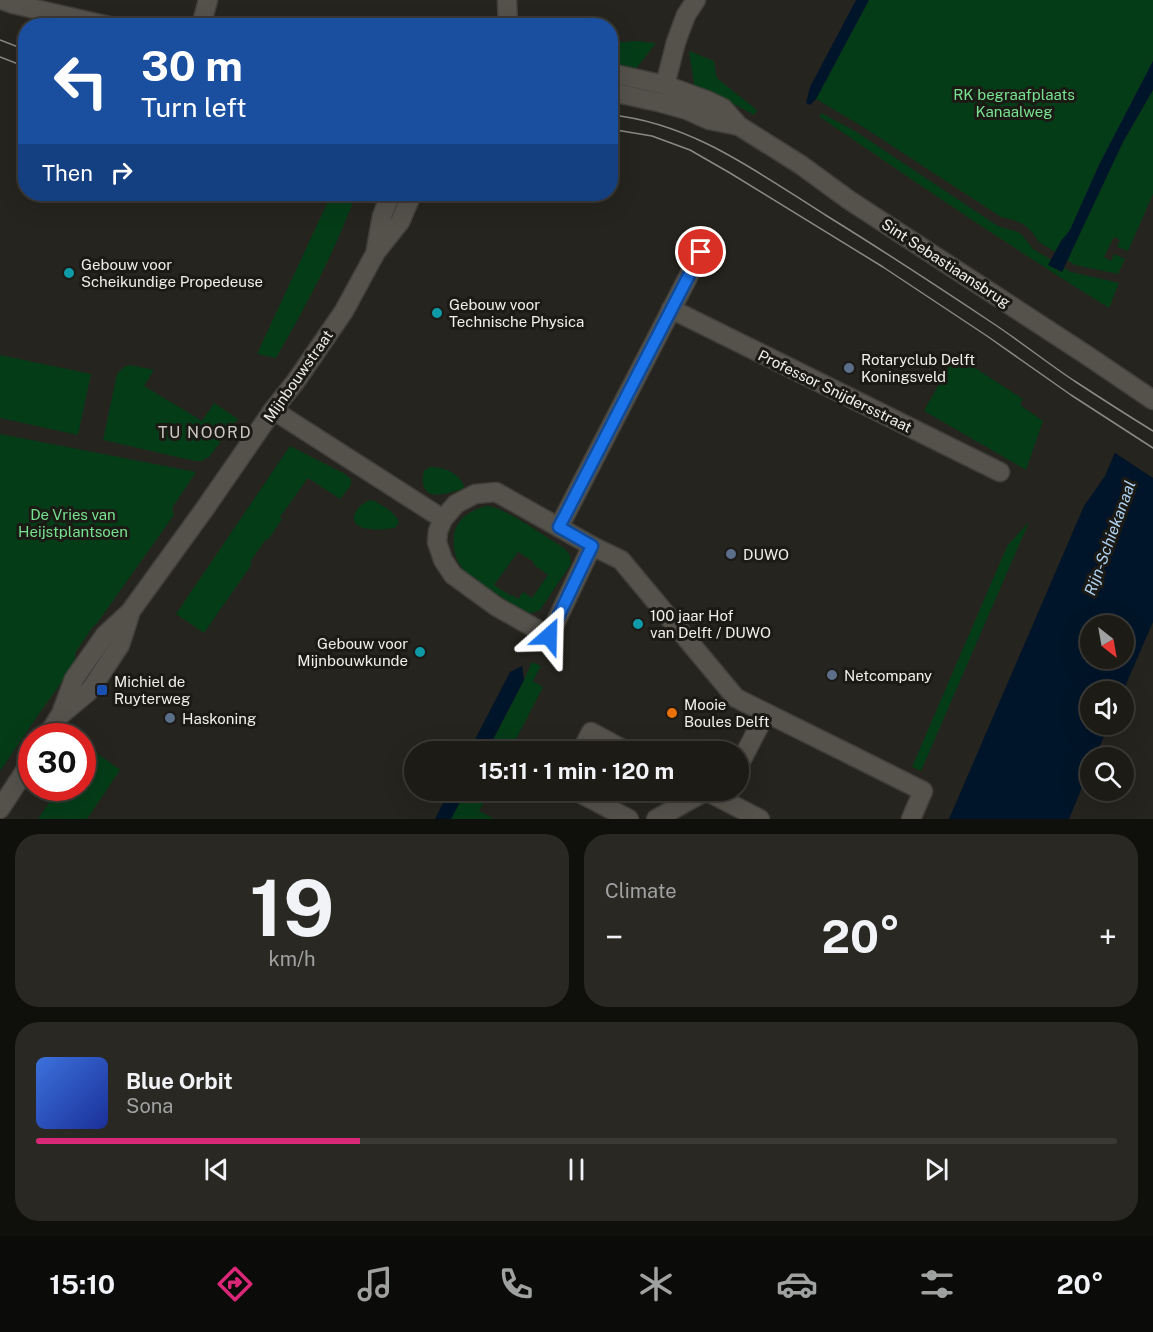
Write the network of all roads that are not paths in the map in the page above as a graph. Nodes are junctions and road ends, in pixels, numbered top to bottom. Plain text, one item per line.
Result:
1 (2, 0) edge
2 (208, 0) edge
3 (507, 0) edge
4 (696, 0) edge
5 (74, 18) edge
6 (203, 18) edge
7 (508, 18) edge
8 (618, 76) edge
9 (661, 93) junction
10 (618, 94) edge
11 (388, 201) edge
12 (409, 201) edge
13 (376, 252) junction
14 (701, 252) dead end
15 (671, 309) junction
16 (1153, 400) edge
17 (273, 410) junction
18 (1000, 472) dead end
19 (443, 519) junction
20 (559, 527) junction
21 (592, 546) junction
22 (766, 713) junction
23 (55, 723) edge
24 (586, 741) edge
25 (608, 741) edge
26 (749, 746) edge
27 (18, 781) edge
28 (595, 801) edge
29 (688, 801) edge
30 (725, 801) edge
31 (0, 809) edge
32 (629, 819) edge
33 (656, 819) edge
34 (760, 819) edge
35 (911, 819) edge

1 - 5 street
2 - 6 street
3 - 7 street
4 - 9 street
8 - 9 street
9 - 10 street
9 - 16 street, Sint Sebastiaansbrug
11 - 13 street, Mijnbouwstraat
12 - 13 street, Mijnbouwstraat
13 - 17 street, Mijnbouwstraat
14 - 15 street
15 - 18 street, Professor Snijdersstraat
15 - 20 street
17 - 19 street
17 - 23 street, Mijnbouwstraat
19 - 20 street
19 - 21 street
20 - 21 street
21 - 22 street
22 - 26 street
22 - 35 street
24 - 25 street
27 - 31 street
28 - 32 street
29 - 33 street
30 - 34 street

